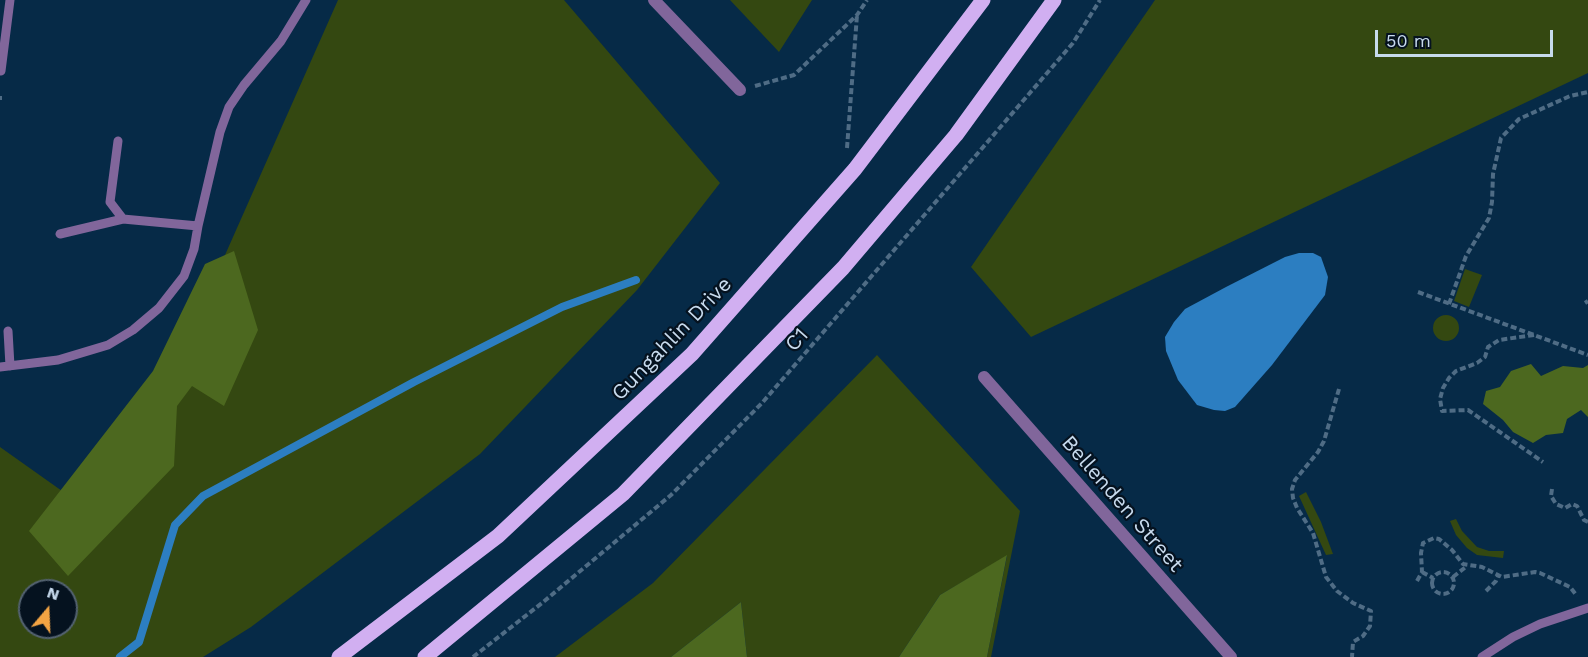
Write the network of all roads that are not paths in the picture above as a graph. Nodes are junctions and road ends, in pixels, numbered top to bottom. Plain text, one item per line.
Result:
1 (10, 0) edge
2 (306, 0) edge
3 (654, 0) edge
4 (983, 0) edge
5 (1054, 0) edge
6 (1, 71) edge
7 (740, 90) road end
8 (118, 141) dead end
9 (123, 219) junction
10 (198, 225) junction
11 (60, 234) dead end
12 (8, 330) dead end
13 (5, 366) edge
14 (984, 377) dead end
15 (1587, 609) edge
16 (339, 657) edge
17 (425, 657) edge
18 (1232, 657) edge
19 (1482, 657) edge

1 - 6 lane
2 - 10 lane
3 - 7 street
4 - 16 main road, Gungahlin Drive
5 - 17 main road
8 - 9 lane
9 - 10 lane
9 - 11 lane
10 - 13 lane
12 - 13 lane
14 - 18 street, Bellenden Street
15 - 19 lane

